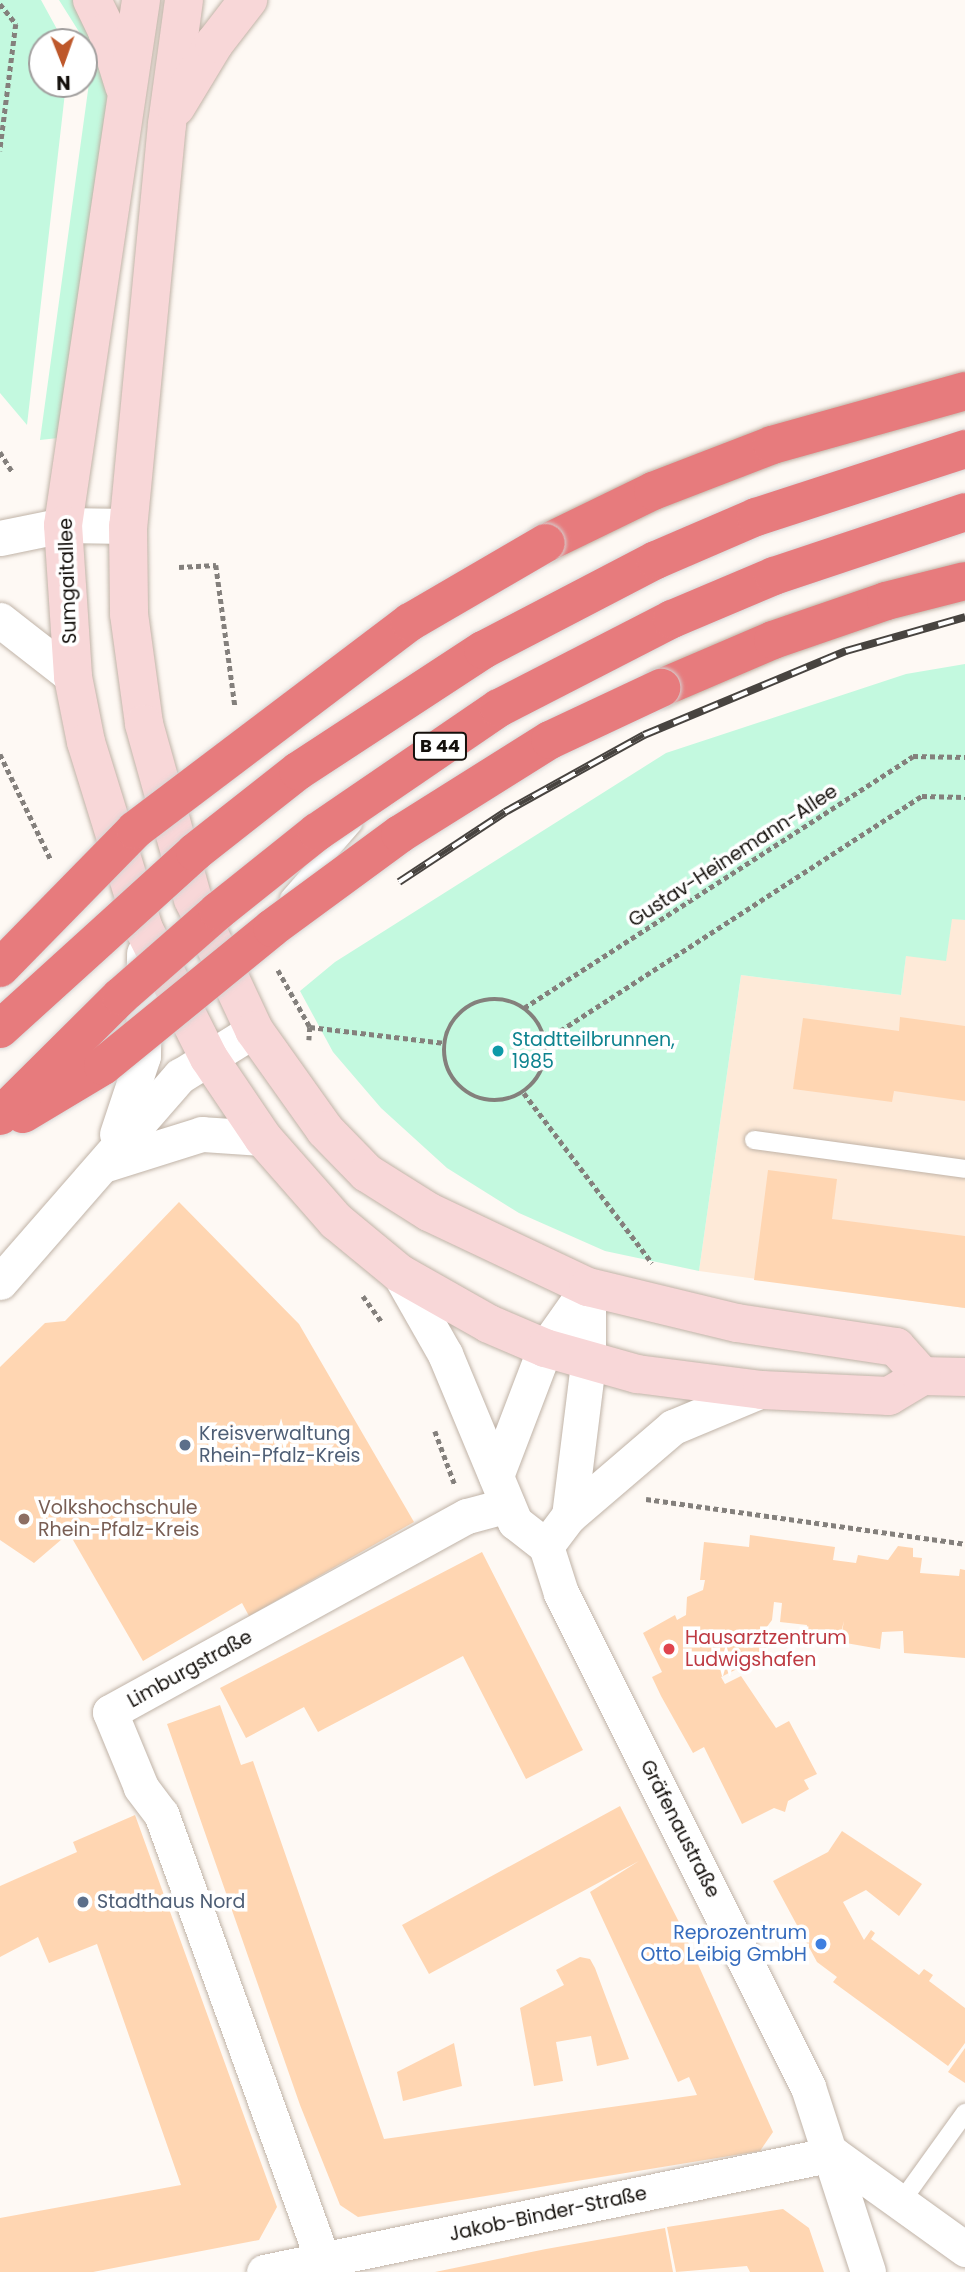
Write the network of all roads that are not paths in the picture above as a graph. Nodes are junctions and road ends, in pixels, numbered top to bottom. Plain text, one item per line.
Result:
1 (92, 0) edge
2 (141, 0) edge
3 (184, 0) edge
4 (247, 0) edge
5 (127, 99) junction
6 (167, 124) junction
7 (965, 391) edge
8 (965, 449) edge
9 (965, 512) edge
10 (63, 525) junction
11 (128, 526) junction
12 (0, 538) edge
13 (965, 581) edge
14 (0, 620) edge
15 (73, 677) junction
16 (373, 800) dead end
17 (144, 929) junction
18 (0, 968) edge
19 (227, 978) junction
20 (0, 1028) edge
21 (254, 1030) junction
22 (209, 1058) junction
23 (0, 1116) edge
24 (0, 1127) edge
25 (263, 1138) junction
26 (754, 1140) dead end
27 (103, 1165) junction
28 (965, 1169) edge
29 (399, 1273) junction
30 (0, 1282) edge
31 (588, 1287) junction
32 (545, 1348) junction
33 (588, 1363) junction
34 (922, 1376) junction
35 (965, 1377) edge
36 (762, 1390) junction
37 (502, 1491) junction
38 (569, 1516) junction
39 (546, 1546) junction
40 (965, 2113) edge
41 (832, 2154) junction
42 (901, 2202) junction
43 (965, 2249) edge
44 (325, 2267) edge
45 (264, 2272) edge
46 (868, 2272) edge

1 - 5 street
2 - 5 street, Sumgaitallee
3 - 6 street
4 - 6 street
5 - 10 street, Sumgaitallee
6 - 11 street
7 - 18 highway, bridge
8 - 20 highway, bridge
9 - 23 highway, B 44, bridge
10 - 11 street
10 - 12 street
10 - 15 street, Sumgaitallee
11 - 19 street
13 - 24 highway, bridge
14 - 15 street
15 - 17 street, Sumgaitallee
16 - 19 lane
17 - 22 street, Sumgaitallee
17 - 27 street
19 - 21 street
21 - 22 street
21 - 31 street
22 - 25 street, Sumgaitallee
22 - 27 street
25 - 27 street
25 - 29 street, Sumgaitallee
26 - 28 lane
27 - 30 street
29 - 32 street, Sumgaitallee
29 - 37 street
31 - 32 street
31 - 33 street
31 - 34 street
32 - 33 street, Sumgaitallee
32 - 37 street
33 - 36 street, Sumgaitallee
33 - 38 street
34 - 35 street
34 - 36 street, Sumgaitallee
36 - 38 street
37 - 39 street
37 - 44 street, Limburgstraße
38 - 39 street
39 - 41 street, Gräfenaustraße
40 - 42 lane
41 - 42 street
41 - 44 street, Jakob-Binder-Straße
41 - 46 street, Gräfenaustraße
42 - 43 street
44 - 45 street, Jakob-Binder-Straße

